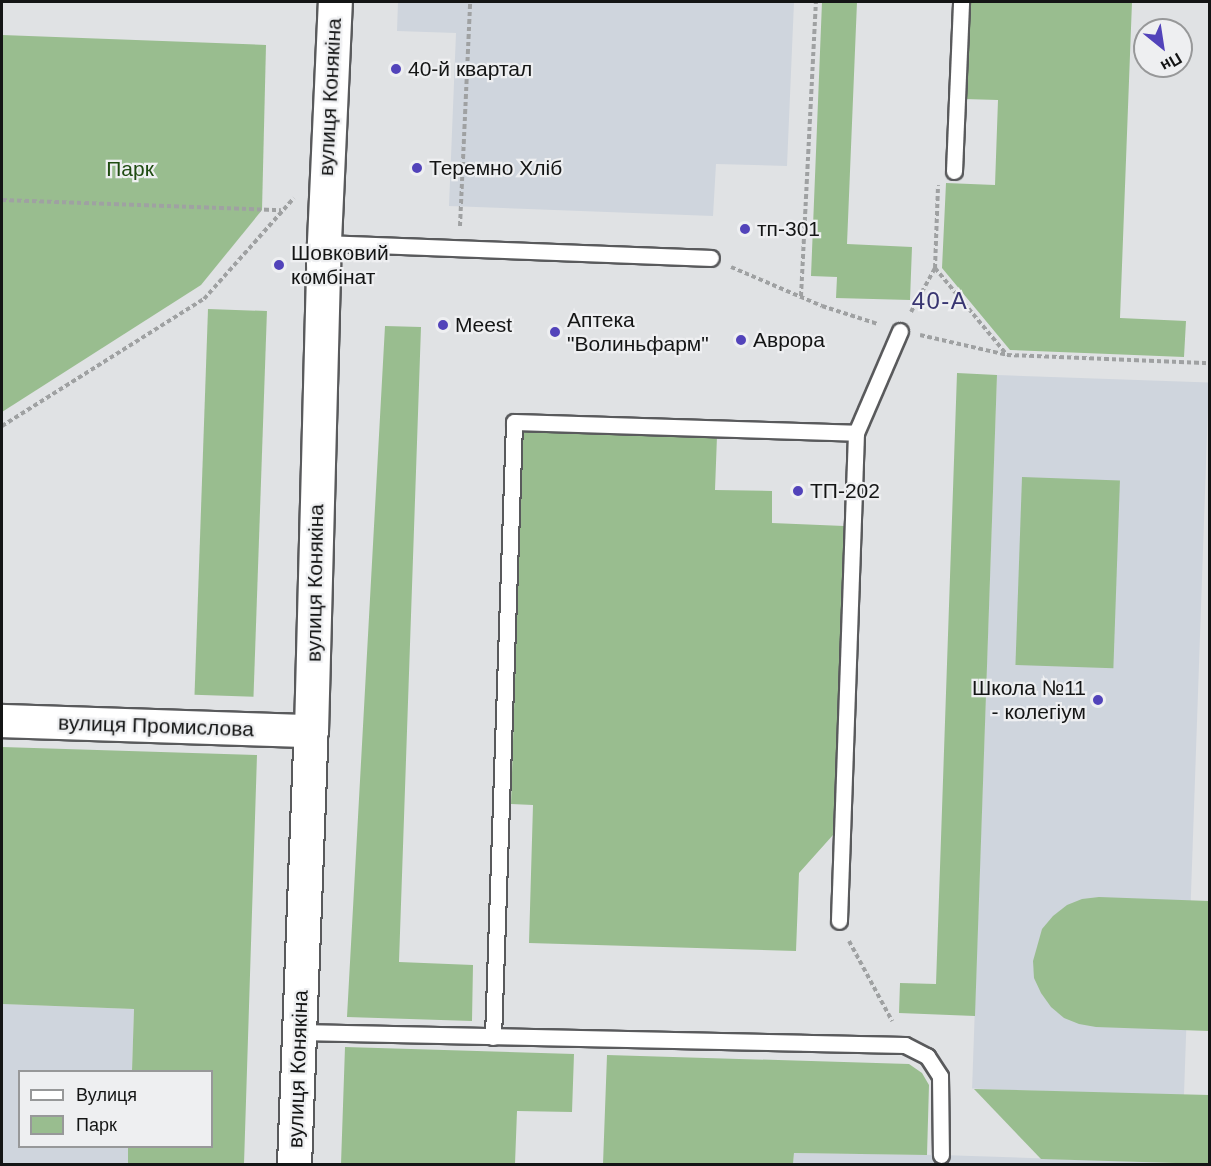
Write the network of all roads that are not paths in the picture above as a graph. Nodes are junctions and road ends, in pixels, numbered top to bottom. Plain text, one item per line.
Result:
1 (334, 2) edge
2 (961, 2) edge
3 (954, 171) road end
4 (324, 243) junction
5 (711, 258) road end
6 (900, 331) road end
7 (856, 433) junction
8 (2, 721) edge
9 (311, 731) junction
10 (839, 921) road end
11 (299, 1032) junction
12 (493, 1037) junction
13 (940, 1155) dead end
14 (294, 1164) edge

1 - 4 street, вулиця Конякіна
2 - 3 lane
4 - 5 lane
4 - 9 street, вулиця Конякіна
6 - 7 lane
7 - 10 lane
7 - 12 lane
8 - 9 street, вулиця Промислова
9 - 11 street, вулиця Конякіна
11 - 12 lane
11 - 14 street, вулиця Конякіна
12 - 13 lane

